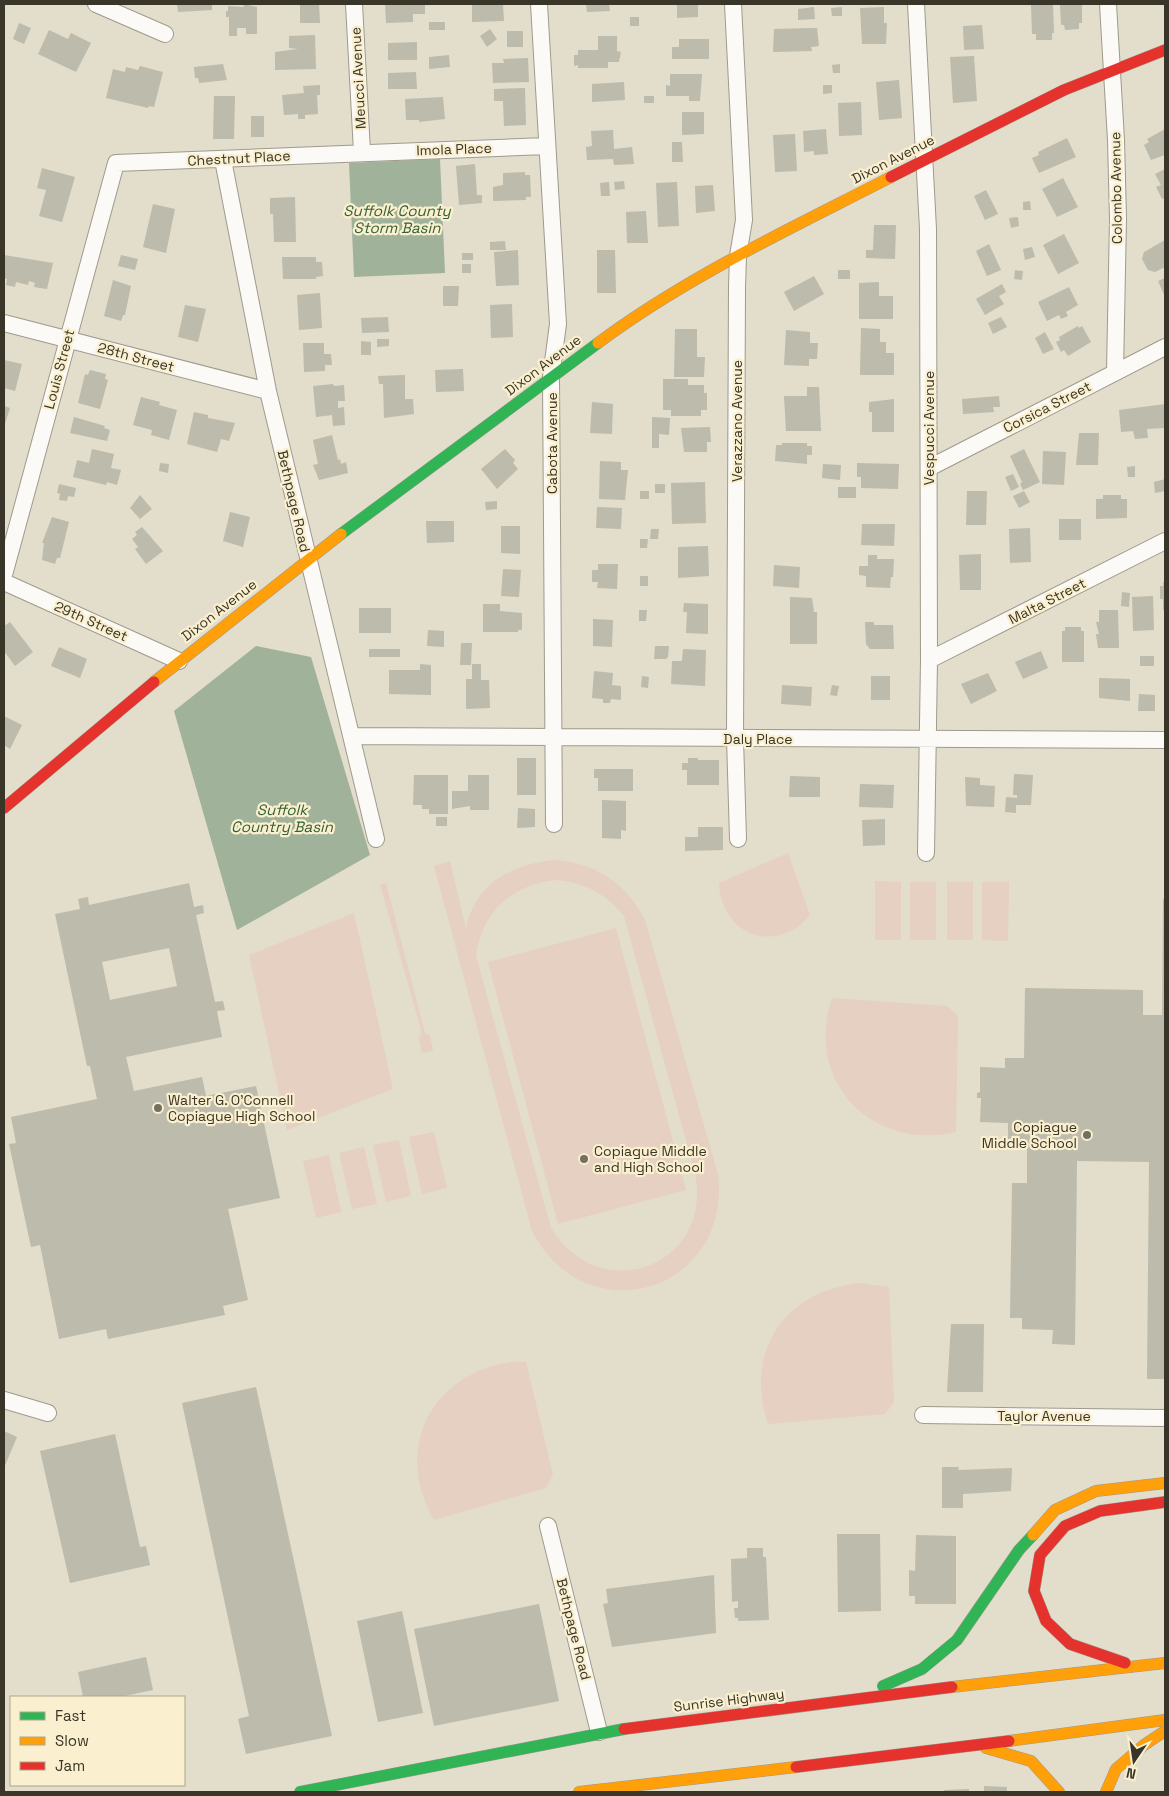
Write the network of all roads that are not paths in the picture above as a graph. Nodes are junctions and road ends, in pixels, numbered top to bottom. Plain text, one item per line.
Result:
1 (96, 4) edge
2 (354, 4) edge
3 (539, 4) edge
4 (733, 4) edge
5 (916, 4) edge
6 (1108, 4) edge
7 (165, 34) dead end
8 (1165, 50) edge
9 (1112, 70) junction
10 (546, 146) junction
11 (362, 152) junction
12 (926, 158) junction
13 (223, 160) junction
14 (116, 163) joint
15 (738, 256) junction
16 (4, 323) edge
17 (68, 339) junction
18 (1165, 347) edge
19 (1115, 372) junction
20 (551, 377) junction
21 (268, 391) junction
22 (929, 468) junction
23 (1165, 541) edge
24 (307, 560) junction
25 (4, 576) edge
26 (4, 582) edge
27 (179, 660) junction
28 (929, 660) junction
29 (352, 736) junction
30 (552, 738) junction
31 (735, 738) junction
32 (927, 739) junction
33 (1165, 740) edge
34 (4, 808) edge
35 (554, 824) dead end
36 (376, 839) dead end
37 (738, 839) dead end
38 (926, 854) dead end
39 (4, 1400) edge
40 (48, 1413) dead end
41 (923, 1415) dead end
42 (1165, 1418) edge
43 (1165, 1483) edge
44 (1165, 1502) edge
45 (548, 1526) dead end
46 (1165, 1663) edge
47 (1136, 1665) junction
48 (850, 1699) junction
49 (1165, 1720) edge
50 (1165, 1731) edge
51 (599, 1732) junction
52 (962, 1747) junction
53 (619, 1789) edge
54 (300, 1792) edge
55 (579, 1792) edge
56 (1058, 1792) edge
57 (1106, 1792) edge

1 - 7 street
2 - 11 street, Meucci Avenue
3 - 10 street, Cabota Avenue
4 - 15 street, Verazzano Avenue
5 - 12 street, Vespucci Avenue
6 - 9 street, Colombo Avenue
8 - 9 main road, Dixon Avenue
9 - 12 main road, Dixon Avenue
9 - 19 street, Colombo Avenue
10 - 11 street, Imola Place
10 - 20 street, Cabota Avenue
11 - 13 street, Chestnut Place
12 - 15 main road, Dixon Avenue
12 - 22 street, Vespucci Avenue
13 - 14 street, Chestnut Place
13 - 21 street, Bethpage Road
14 - 17 street, Louis Street
15 - 20 main road, Dixon Avenue
15 - 31 street, Verazzano Avenue
16 - 17 street, 28th Street
17 - 21 street, 28th Street
17 - 25 street, Louis Street
18 - 19 street, Corsica Street
19 - 22 street, Corsica Street
20 - 24 main road, Dixon Avenue
20 - 30 street, Cabota Avenue
21 - 24 street, Bethpage Road
22 - 28 street, Vespucci Avenue
23 - 28 street, Malta Street
24 - 27 main road, Dixon Avenue
24 - 29 street, Bethpage Road
26 - 27 street, 29th Street
27 - 34 main road, Dixon Avenue
28 - 32 street, Vespucci Avenue
29 - 30 street, Daly Place
29 - 36 street, Bethpage Road
30 - 31 street, Daly Place
30 - 35 street, Cabota Avenue
31 - 32 street, Daly Place
31 - 37 street, Verazzano Avenue
32 - 33 street, Daly Place
32 - 38 street, Vespucci Avenue
39 - 40 street
41 - 42 street, Taylor Avenue
43 - 48 main road
44 - 47 main road
45 - 51 street, Bethpage Road
46 - 47 main road, Sunrise Highway
47 - 48 main road, Sunrise Highway
48 - 51 main road, Sunrise Highway
49 - 52 main road
50 - 57 main road
51 - 54 main road, Sunrise Highway
52 - 53 main road
52 - 56 main road
53 - 55 main road

